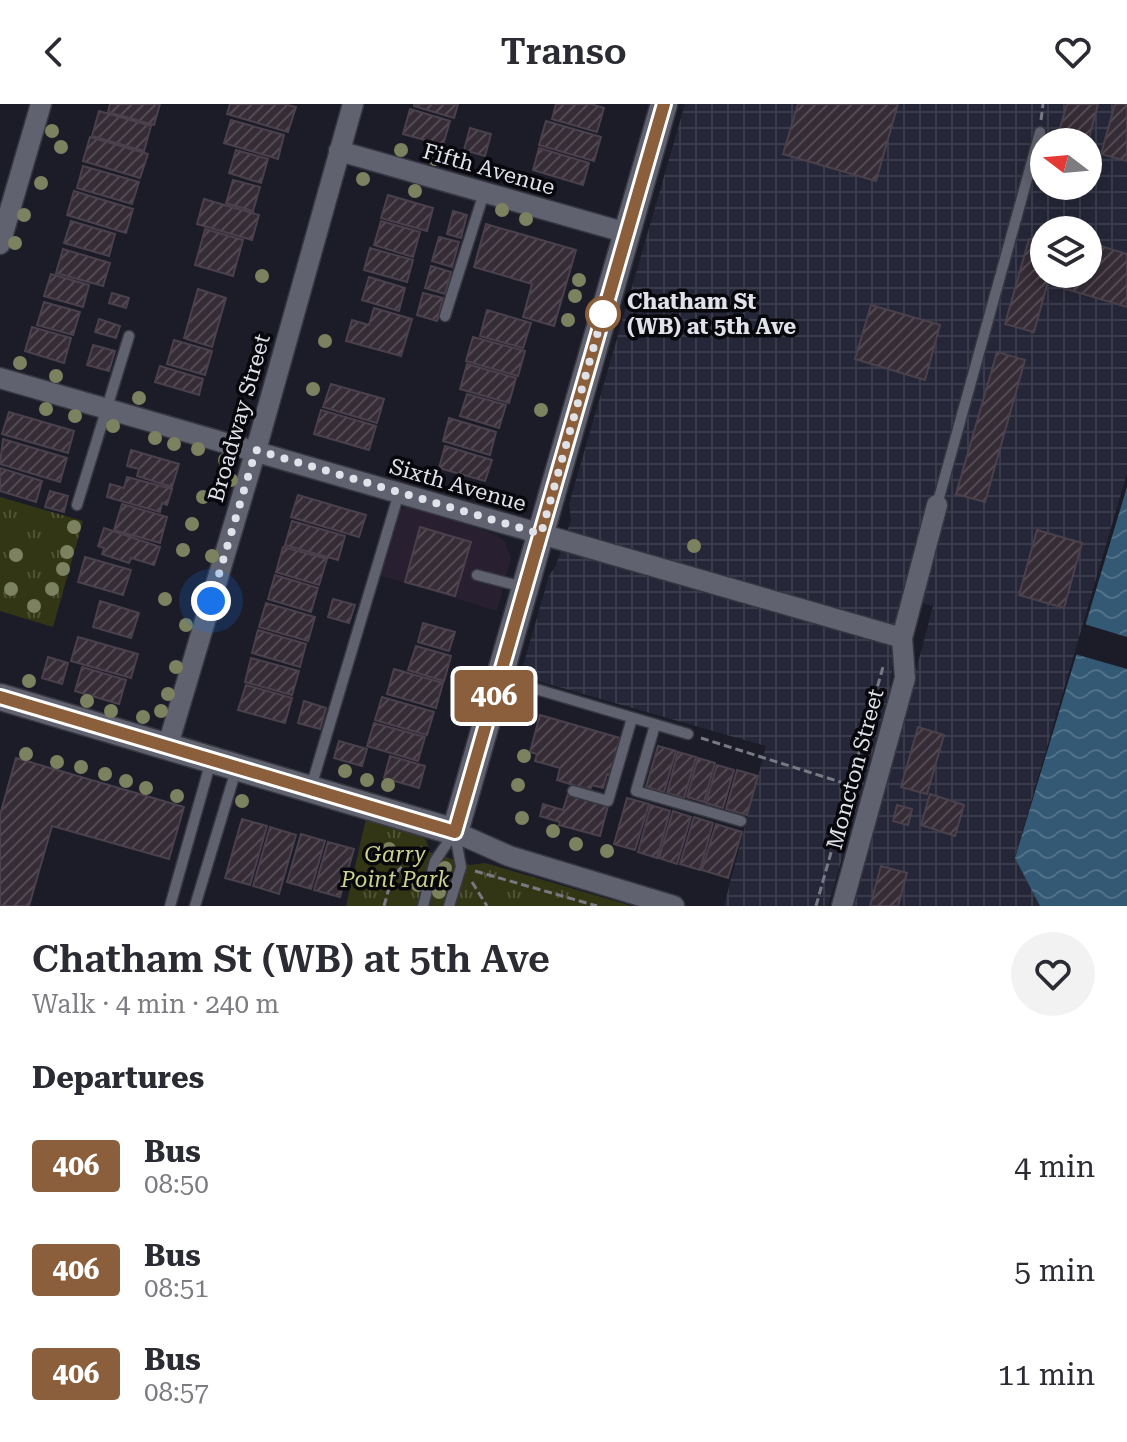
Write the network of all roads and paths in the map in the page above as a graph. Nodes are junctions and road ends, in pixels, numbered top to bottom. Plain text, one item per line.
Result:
1 (41, 104) edge
2 (353, 104) edge
3 (664, 104) edge
4 (339, 151) junction
5 (1030, 168) edge
6 (484, 193) junction
7 (627, 233) junction
8 (0, 244) edge
9 (445, 316) dead end
10 (129, 336) dead end
11 (0, 378) edge
12 (107, 409) junction
13 (256, 450) junction
14 (399, 493) junction
15 (77, 505) dead end
16 (937, 505) joint
17 (541, 534) junction
18 (477, 575) dead end
19 (525, 588) junction
20 (897, 636) junction
21 (499, 678) junction
22 (0, 697) edge
23 (632, 718) junction
24 (655, 725) junction
25 (688, 734) joint
26 (168, 745) junction
27 (224, 762) junction
28 (850, 785) junction
29 (311, 787) junction
30 (573, 791) dead end
31 (741, 821) dead end
32 (455, 832) junction
33 (426, 840) dead end
34 (170, 906) edge
35 (195, 906) edge
36 (384, 906) edge
37 (423, 906) edge
38 (449, 906) edge
39 (487, 906) edge
40 (597, 906) edge
41 (674, 906) edge
42 (816, 906) edge
43 (842, 906) edge

1 - 8 street
2 - 4 street, Broadway Street
3 - 7 street
4 - 6 street, Fifth Avenue
4 - 13 street, Broadway Street
5 - 16 lane
6 - 7 street, Fifth Avenue
6 - 9 lane
7 - 17 street
10 - 12 lane
11 - 12 street, Sixth Avenue
12 - 13 street, Sixth Avenue
12 - 15 lane
13 - 14 street, Sixth Avenue
13 - 26 street, Broadway Street
14 - 17 street, Sixth Avenue
14 - 29 lane
16 - 20 street, Moncton Street
17 - 19 street
17 - 20 street, Sixth Avenue
18 - 19 lane
19 - 21 street
20 - 28 path
20 - 43 street, Moncton Street
21 - 23 lane
21 - 32 street
22 - 26 street
23 - 24 lane
23 - 30 lane
24 - 25 lane
24 - 31 lane
25 - 28 path
26 - 27 street
27 - 29 street
27 - 34 lane
27 - 35 lane
28 - 42 path
29 - 32 street
32 - 37 lane
32 - 38 lane
32 - 41 street
33 - 36 path
39 - 40 path

